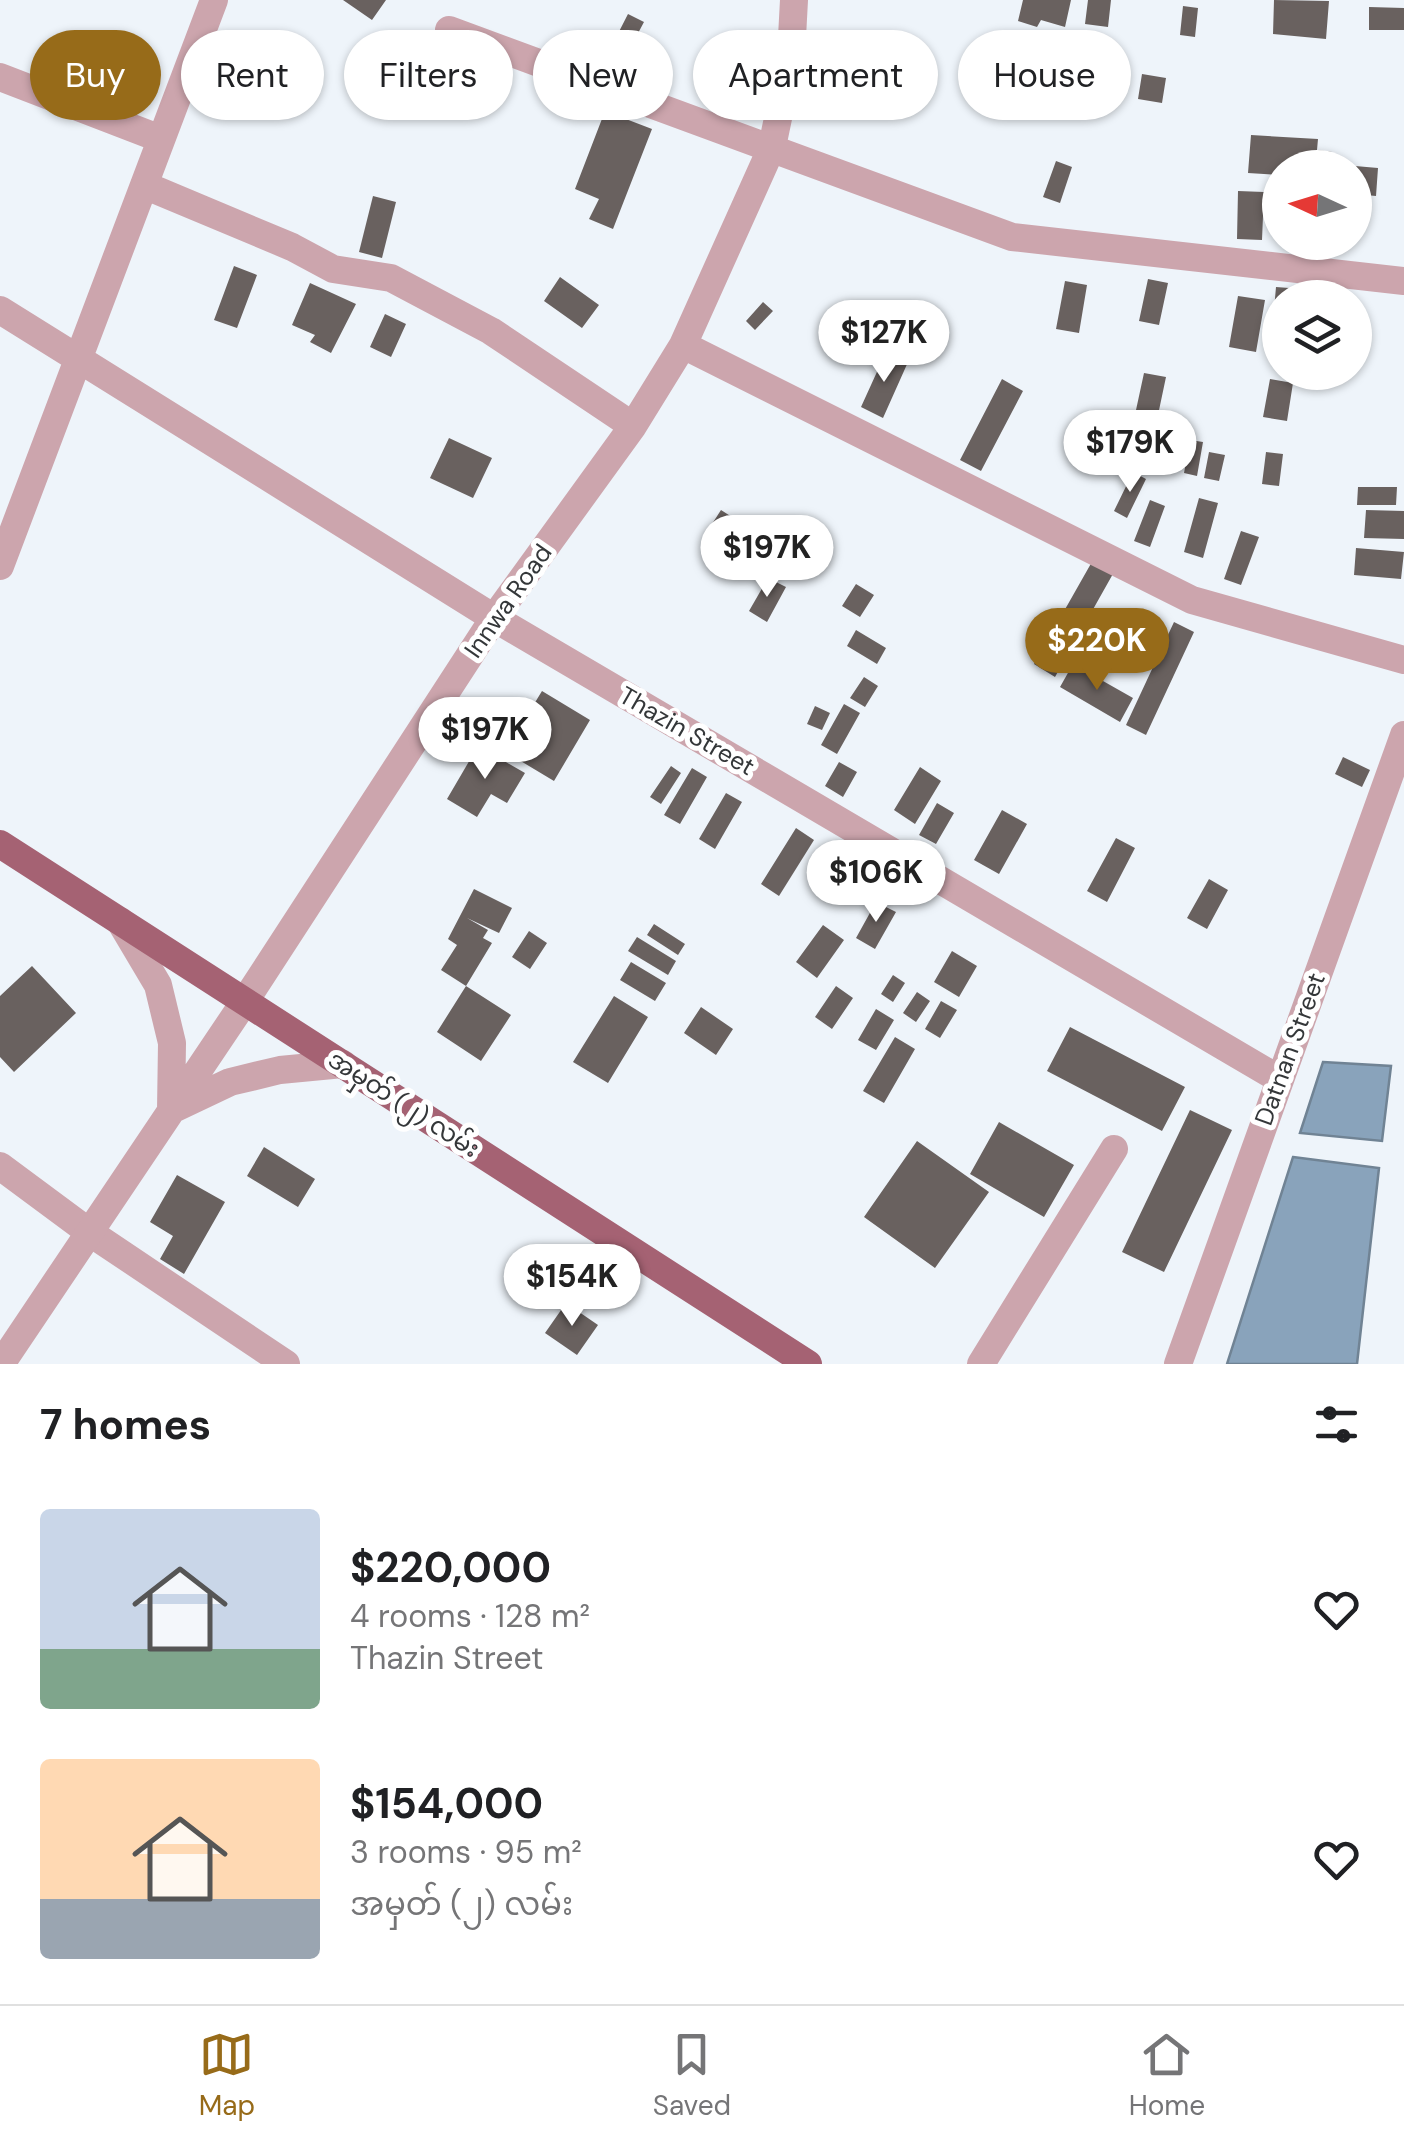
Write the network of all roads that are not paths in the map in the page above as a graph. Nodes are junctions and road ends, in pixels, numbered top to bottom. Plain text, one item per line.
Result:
1 (214, 0) edge
2 (794, 0) edge
3 (513, 53) edge
4 (0, 77) edge
5 (161, 139) junction
6 (772, 147) junction
7 (144, 186) junction
8 (1404, 281) edge
9 (0, 310) edge
10 (683, 346) junction
11 (78, 360) junction
12 (633, 426) junction
13 (3, 548) edge
14 (494, 618) junction
15 (1404, 660) edge
16 (1404, 735) edge
17 (0, 844) edge
18 (120, 921) junction
19 (245, 1001) junction
20 (343, 1064) junction
21 (1280, 1079) junction
22 (171, 1110) junction
23 (1114, 1148) dead end
24 (0, 1166) edge
25 (89, 1232) junction
26 (1, 1364) edge
27 (286, 1364) edge
28 (808, 1364) edge
29 (981, 1364) edge
30 (1178, 1364) edge

1 - 5 street
2 - 6 street, Innwa Road
3 - 6 street
4 - 5 street
5 - 7 street
6 - 8 street
6 - 10 street, Innwa Road
7 - 11 street
7 - 12 street
9 - 11 street, Thazin Street
10 - 12 street, Innwa Road
10 - 15 street
11 - 13 street
11 - 14 street, Thazin Street
12 - 14 street, Innwa Road
14 - 19 street, Innwa Road
14 - 21 street, Thazin Street
16 - 21 street, Datnan Street
17 - 18 main road, အမှတ် (၂) လမ်း
18 - 19 main road, အမှတ် (၂) လမ်း
18 - 22 street
19 - 20 main road, အမှတ် (၂) လမ်း
19 - 22 street, Innwa Road
20 - 22 street
20 - 28 main road, အမှတ် (၂) လမ်း
21 - 30 street, Datnan Street
22 - 25 street, Innwa Road
23 - 29 street
24 - 25 street
25 - 26 street, Innwa Road
25 - 27 street

